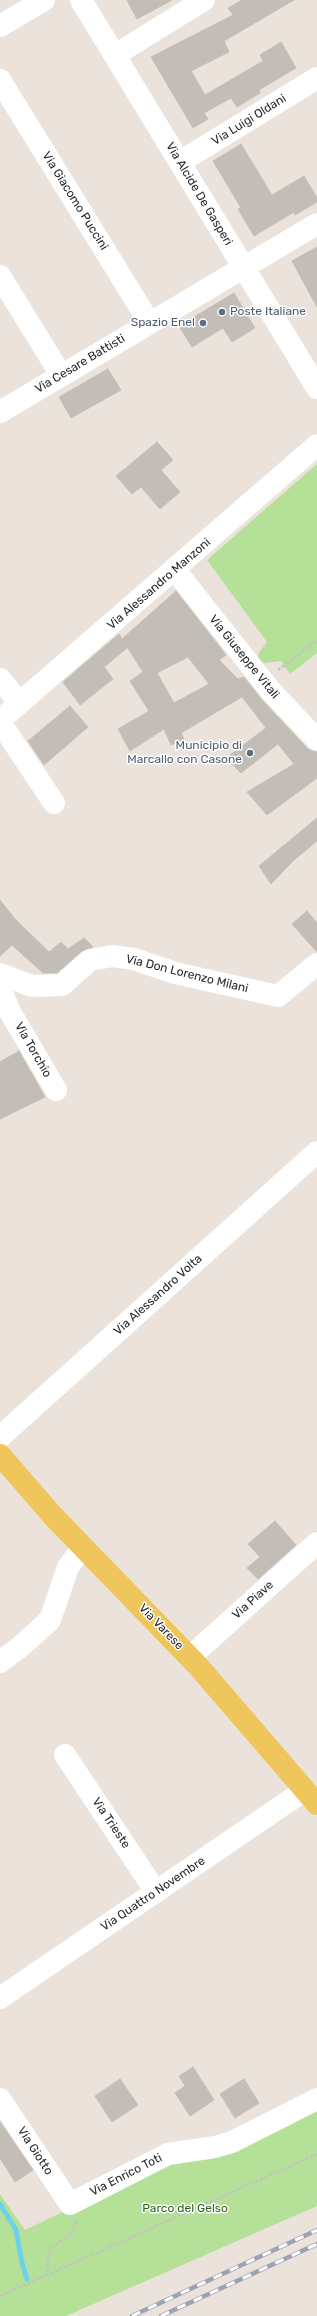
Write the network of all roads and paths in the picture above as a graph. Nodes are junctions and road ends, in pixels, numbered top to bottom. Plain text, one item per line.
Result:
1 (44, 0) edge
2 (81, 0) edge
3 (204, 0) edge
4 (0, 26) edge
5 (115, 55) junction
6 (317, 78) edge
7 (0, 80) edge
8 (180, 162) junction
9 (317, 224) edge
10 (243, 268) junction
11 (0, 276) edge
12 (149, 322) junction
13 (61, 375) junction
14 (317, 388) edge
15 (0, 412) edge
16 (317, 446) edge
17 (175, 570) junction
18 (317, 640) edge
19 (0, 679) edge
20 (267, 686) junction
21 (20, 703) junction
22 (0, 721) edge
23 (317, 740) edge
24 (54, 803) dead end
25 (317, 964) edge
26 (1, 986) edge
27 (56, 1090) dead end
28 (317, 1152) edge
29 (0, 1437) edge
30 (0, 1455) edge
31 (317, 1543) edge
32 (83, 1547) junction
33 (190, 1657) junction
34 (0, 1662) edge
35 (65, 1755) dead end
36 (311, 1797) edge
37 (156, 1892) junction
38 (0, 1998) edge
39 (0, 2099) edge
40 (317, 2099) edge
41 (317, 2154) edge
42 (70, 2204) junction
43 (47, 2277) junction
44 (0, 2296) edge

1 - 4 street
2 - 5 street, Via Alcide De Gasperi
3 - 5 street
5 - 8 street, Via Alcide De Gasperi
6 - 8 street, Via Luigi Oldani
7 - 12 street, Via Giacomo Puccini
8 - 10 street, Via Alcide De Gasperi
9 - 10 street, Via Cesare Battisti
10 - 12 street, Via Cesare Battisti
10 - 14 street, Via Alcide De Gasperi
11 - 13 street
12 - 13 street, Via Cesare Battisti
13 - 15 street, Via Cesare Battisti
16 - 17 street, Via Alessandro Manzoni
17 - 20 street, Via Giuseppe Vitali
17 - 21 street, Via Alessandro Manzoni
18 - 20 path
19 - 21 street
20 - 23 street, Via Giuseppe Vitali
21 - 22 street, Via Alessandro Manzoni
22 - 24 street
25 - 26 street, Via Don Lorenzo Milani
26 - 27 street, Via Torchio
28 - 29 street, Via Alessandro Volta
30 - 32 main road, Via Varese
31 - 33 street, Via Piave
32 - 33 main road, Via Varese
32 - 34 street
33 - 36 main road, Via Varese
35 - 37 street, Via Trieste
36 - 37 street, Via Quattro Novembre
37 - 38 street, Via Quattro Novembre
39 - 42 street, Via Giotto
40 - 42 street, Via Enrico Toti
41 - 43 path
42 - 43 path
43 - 44 path

